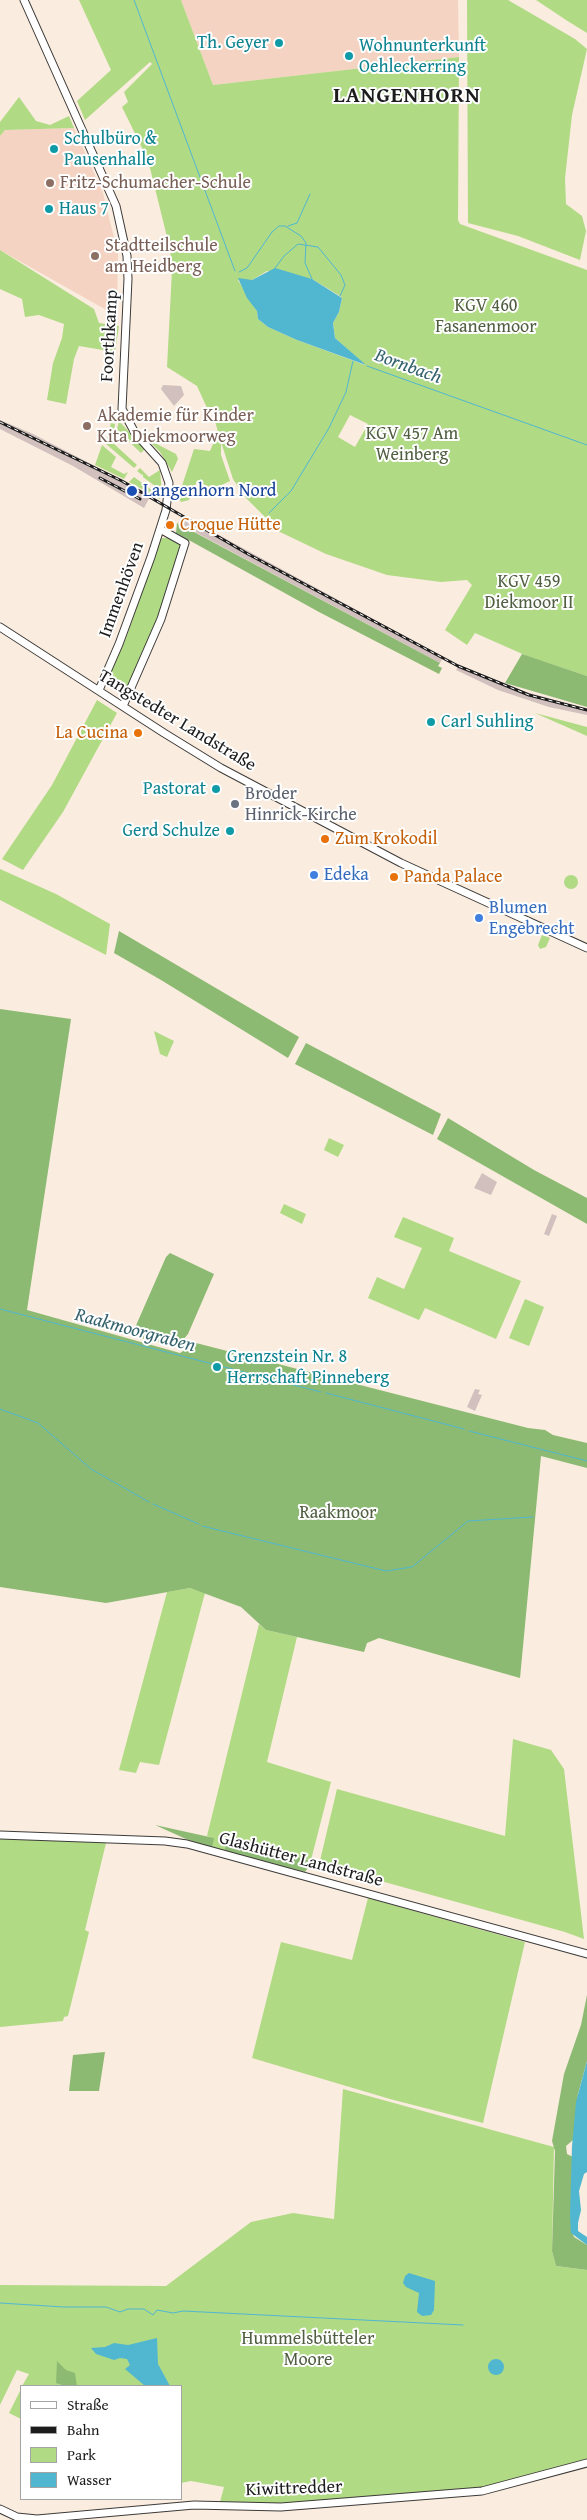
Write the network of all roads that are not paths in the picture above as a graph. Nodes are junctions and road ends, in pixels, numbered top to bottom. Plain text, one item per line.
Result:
1 (24, 0) edge
2 (169, 499) joint
3 (160, 529) junction
4 (0, 626) edge
5 (99, 690) junction
6 (123, 706) junction
7 (587, 948) edge
8 (0, 1835) edge
9 (587, 1954) edge
10 (587, 2463) edge
11 (0, 2509) edge

1 - 2 street, Foorthkamp
2 - 3 street, Immenhöven
3 - 5 street, Immenhöven
3 - 6 street
4 - 5 street, Tangstedter Landstraße
5 - 6 street, Tangstedter Landstraße
6 - 7 street, Tangstedter Landstraße
8 - 9 street, Glashütter Landstraße
10 - 11 street, Kiwittredder

